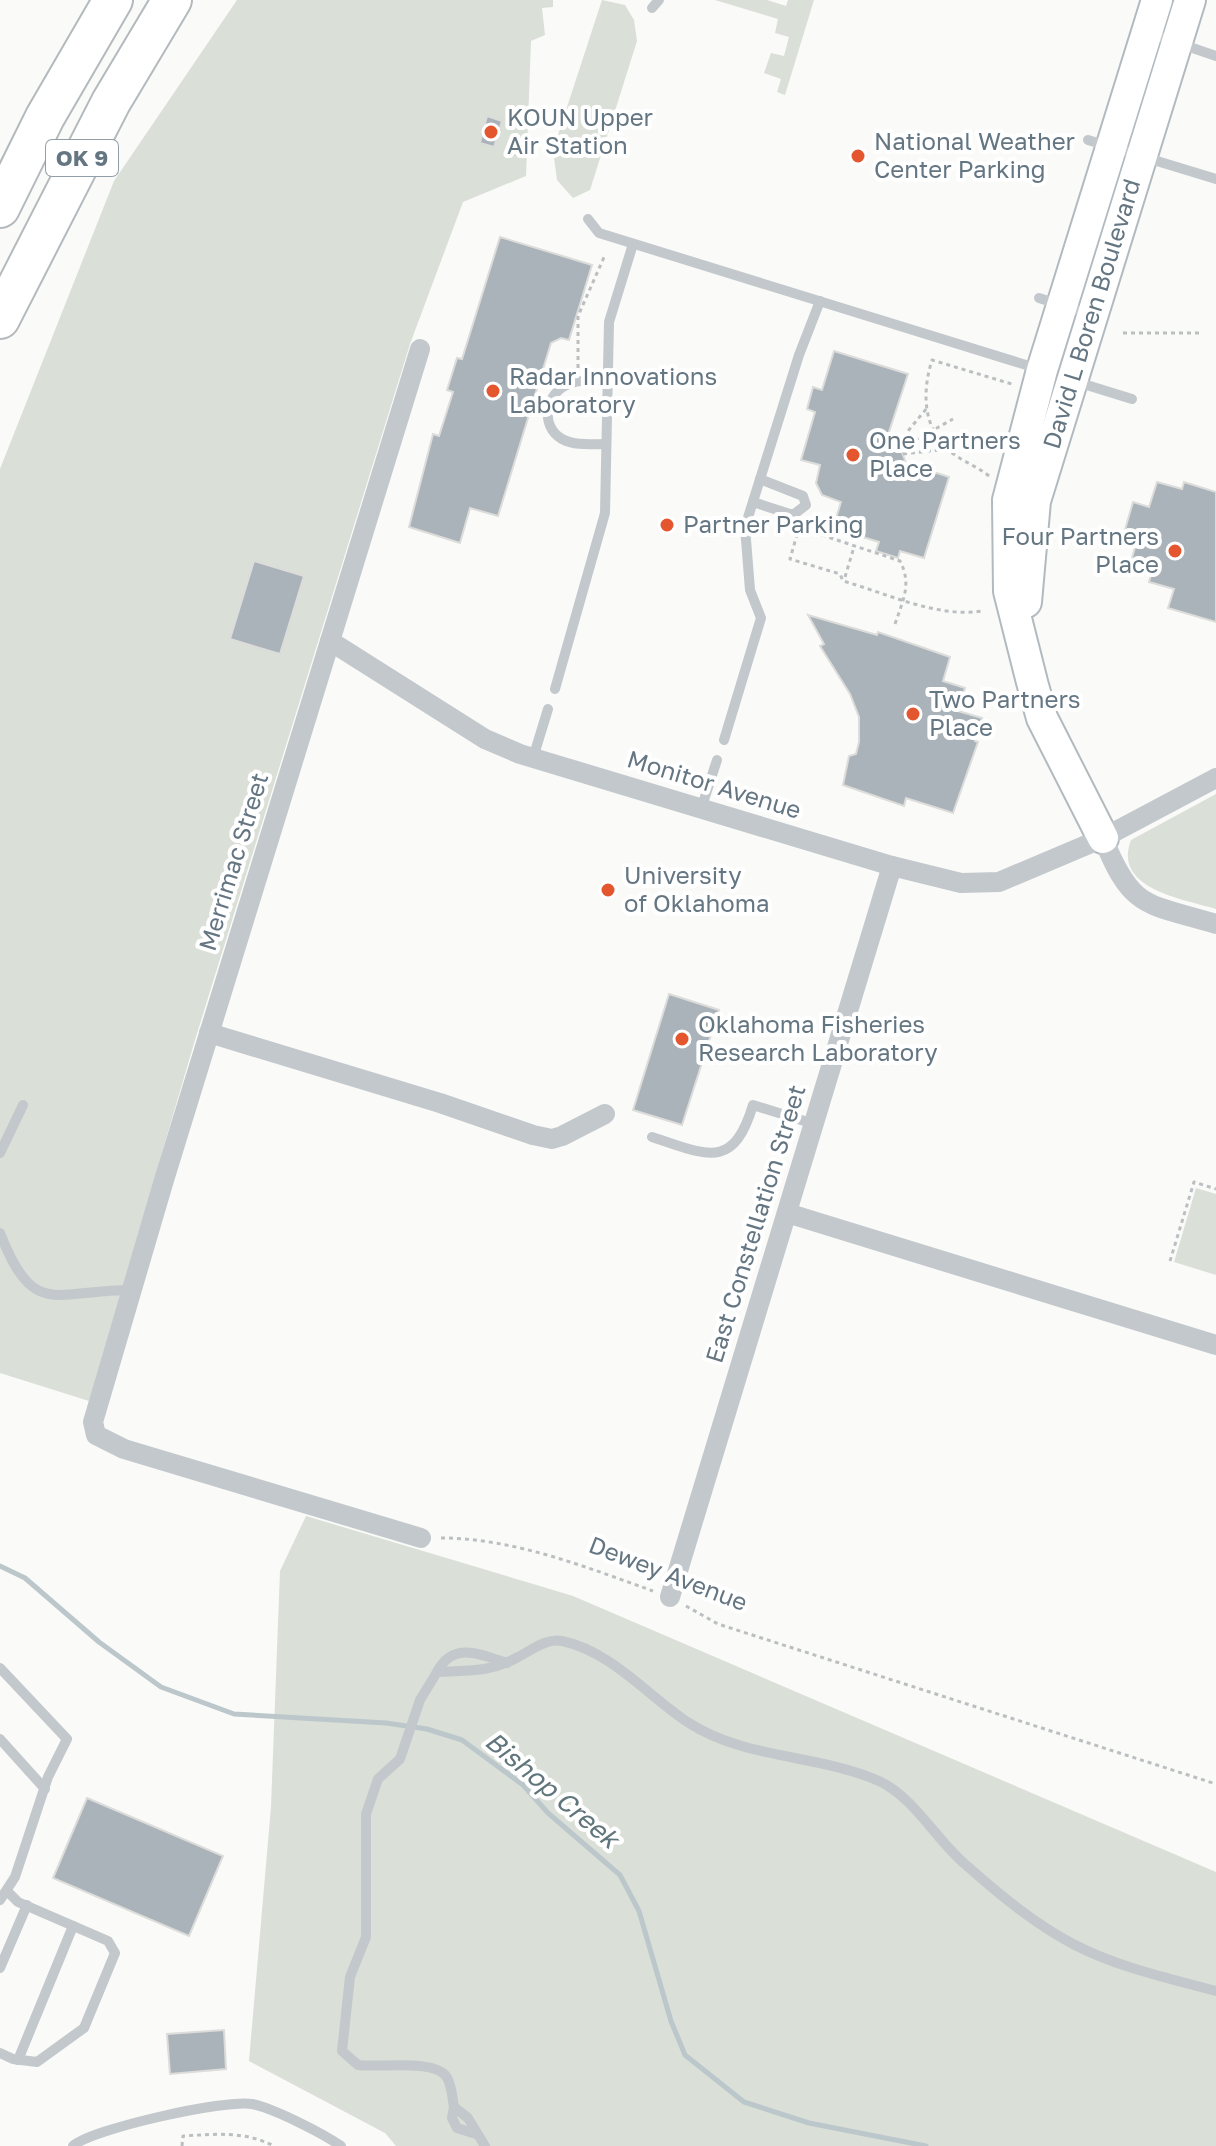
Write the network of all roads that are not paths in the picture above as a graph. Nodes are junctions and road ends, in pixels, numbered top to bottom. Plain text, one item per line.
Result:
1 (113, 0) edge
2 (172, 0) edge
3 (1157, 0) edge
4 (1190, 0) edge
5 (1147, 33) junction
6 (1177, 42) junction
7 (1216, 56) edge
8 (1100, 143) junction
9 (1142, 156) junction
10 (1216, 179) edge
11 (0, 208) edge
12 (588, 219) dead end
13 (633, 244) junction
14 (820, 301) junction
15 (1051, 302) junction
16 (1092, 314) junction
17 (0, 319) edge
18 (420, 349) dead end
19 (1042, 370) junction
20 (1071, 380) junction
21 (606, 382) junction
22 (1132, 399) dead end
23 (606, 444) junction
24 (1017, 475) junction
25 (760, 479) junction
26 (753, 502) junction
27 (330, 641) junction
28 (555, 689) dead end
29 (548, 709) dead end
30 (724, 740) dead end
31 (533, 758) junction
32 (717, 760) dead end
33 (1216, 778) edge
34 (701, 809) junction
35 (1103, 838) junction
36 (892, 866) junction
37 (1216, 924) edge
38 (209, 1033) junction
39 (23, 1105) dead end
40 (605, 1114) dead end
41 (814, 1124) junction
42 (652, 1137) dead end
43 (0, 1153) edge
44 (787, 1213) junction
45 (0, 1233) edge
46 (131, 1290) junction
47 (1216, 1345) edge
48 (421, 1538) road end
49 (670, 1597) road end
50 (507, 1663) junction
51 (0, 1668) edge
52 (437, 1672) junction
53 (0, 1739) edge
54 (45, 1789) junction
55 (4, 1896) edge
56 (27, 1905) junction
57 (73, 1926) junction
58 (0, 1968) edge
59 (1216, 1991) edge
60 (0, 2053) edge
61 (18, 2060) junction
62 (76, 2143) edge
63 (341, 2146) edge
64 (485, 2146) edge

1 - 11 highway, OK 9
2 - 17 highway, OK 9
3 - 5 street, David L Boren Boulevard
4 - 6 street, David L Boren Boulevard
5 - 6 lane
5 - 8 street, David L Boren Boulevard
6 - 7 lane
6 - 9 street, David L Boren Boulevard
8 - 9 lane
8 - 15 street, David L Boren Boulevard
9 - 10 lane
9 - 16 street, David L Boren Boulevard
12 - 13 lane
13 - 14 lane
13 - 21 lane
14 - 19 lane
14 - 25 lane
15 - 16 lane
15 - 19 street, David L Boren Boulevard
16 - 20 street, David L Boren Boulevard
18 - 27 street, Merrimac Street
19 - 20 lane
19 - 24 street, David L Boren Boulevard
20 - 22 lane
20 - 24 street, David L Boren Boulevard
21 - 23 lane
21 - 23 lane
23 - 28 lane
24 - 35 street, David L Boren Boulevard
25 - 26 lane
25 - 26 lane
26 - 30 lane
27 - 31 street, Monitor Avenue
27 - 38 street, Merrimac Street
29 - 31 lane
31 - 34 street, Monitor Avenue
32 - 34 lane
33 - 35 street, Monitor Avenue
34 - 36 street, Monitor Avenue
35 - 36 street, Monitor Avenue
35 - 37 street
36 - 41 street, East Constellation Street
38 - 40 street
38 - 46 street, Merrimac Street
39 - 43 lane
41 - 42 lane
41 - 44 street, East Constellation Street
44 - 47 street
44 - 49 street, East Constellation Street
45 - 46 lane
46 - 48 street, Merrimac Street
50 - 52 lane
50 - 52 lane
50 - 59 lane
51 - 54 lane
52 - 64 lane
53 - 54 lane
54 - 55 lane
55 - 56 lane
56 - 57 lane
56 - 58 lane
57 - 61 lane
57 - 61 lane
60 - 61 lane
62 - 63 lane

